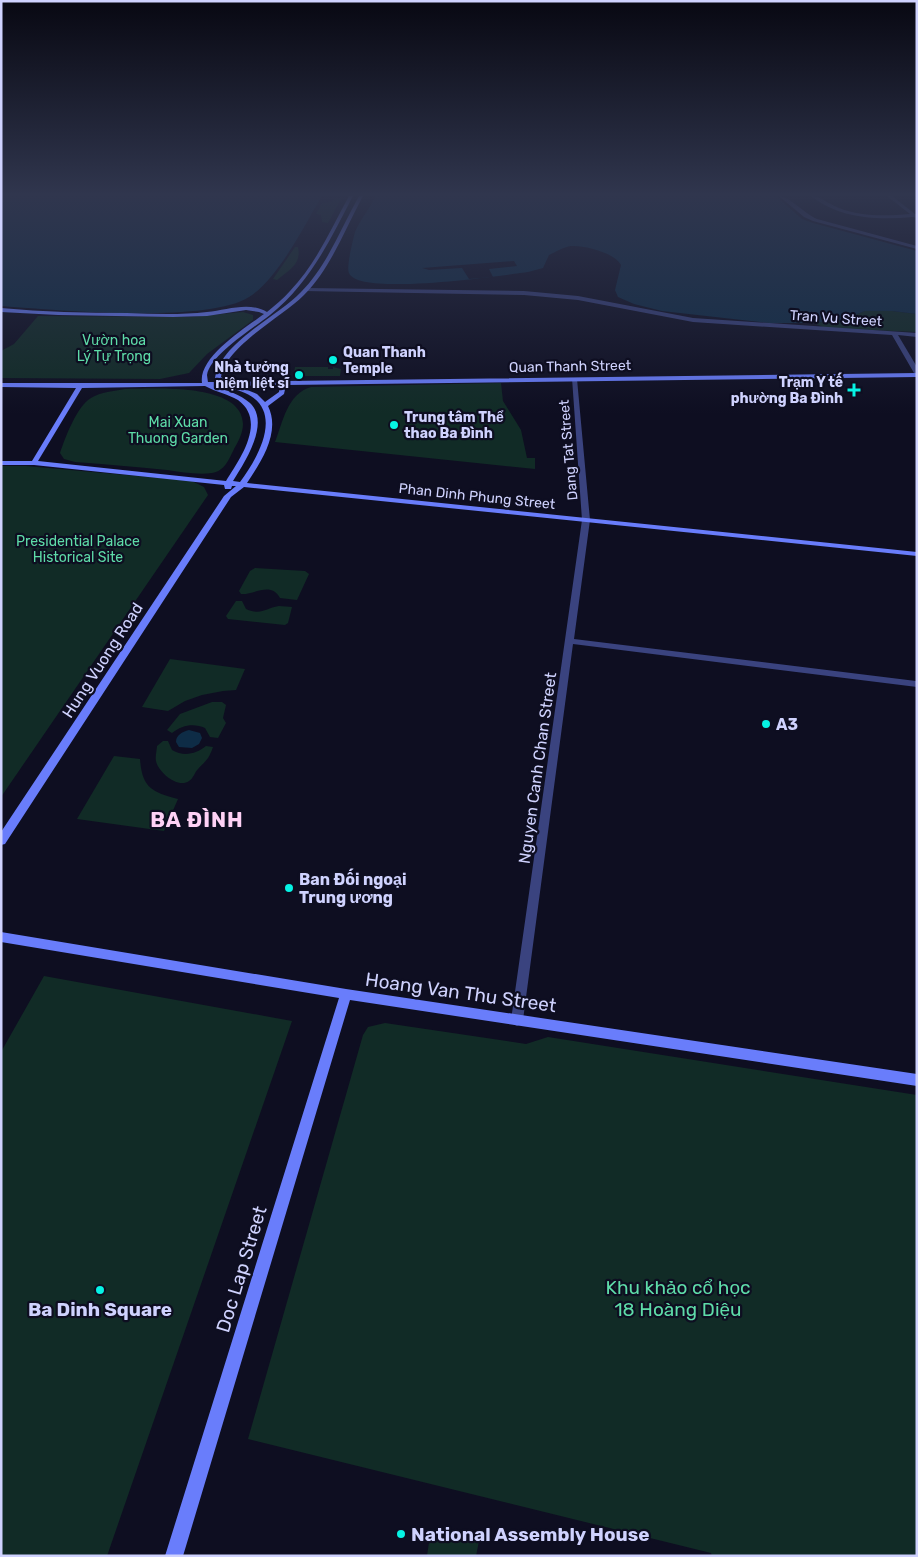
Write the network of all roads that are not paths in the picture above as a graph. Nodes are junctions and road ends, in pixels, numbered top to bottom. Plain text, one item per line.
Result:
1 (309, 269) edge
2 (320, 269) edge
3 (306, 290) junction
4 (1, 310) edge
5 (267, 314) junction
6 (894, 334) junction
7 (917, 335) edge
8 (917, 374) edge
9 (574, 379) junction
10 (283, 382) junction
11 (205, 383) junction
12 (223, 383) junction
13 (1, 385) edge
14 (80, 386) junction
15 (265, 405) junction
16 (1, 463) edge
17 (34, 463) junction
18 (228, 483) junction
19 (242, 484) junction
20 (228, 496) junction
21 (586, 520) junction
22 (917, 554) edge
23 (570, 641) junction
24 (916, 684) dead end
25 (1, 841) edge
26 (1, 937) edge
27 (346, 994) junction
28 (517, 1020) junction
29 (917, 1080) edge
30 (174, 1556) edge

1 - 5 main road
2 - 3 main road
3 - 6 street, Tran Vu Street
3 - 12 main road
4 - 5 main road
5 - 11 main road
6 - 7 street, Tran Vu Street
6 - 8 street
8 - 9 main road, Quan Thanh Street
9 - 10 main road, Quan Thanh Street
9 - 21 street, Dang Tat Street
10 - 12 main road, Quan Thanh Street
10 - 15 main road
11 - 12 main road, Quan Thanh Street
11 - 14 main road, Quan Thanh Street
11 - 18 main road
12 - 15 main road
13 - 14 main road, Quan Thanh Street
14 - 17 main road
15 - 19 main road
16 - 17 main road, Phan Dinh Phung Street
17 - 18 main road, Phan Dinh Phung Street
18 - 19 main road, Phan Dinh Phung Street
18 - 20 main road
19 - 20 main road, Hung Vuong Road
19 - 21 main road, Phan Dinh Phung Street
20 - 25 main road, Hung Vuong Road
21 - 22 main road, Phan Dinh Phung Street
21 - 23 street, Nguyen Canh Chan Street
23 - 24 street
23 - 28 street, Nguyen Canh Chan Street
26 - 27 main road, Hoang Van Thu Street
27 - 28 main road, Hoang Van Thu Street
27 - 30 main road, Doc Lap Street
28 - 29 main road, Hoang Van Thu Street

